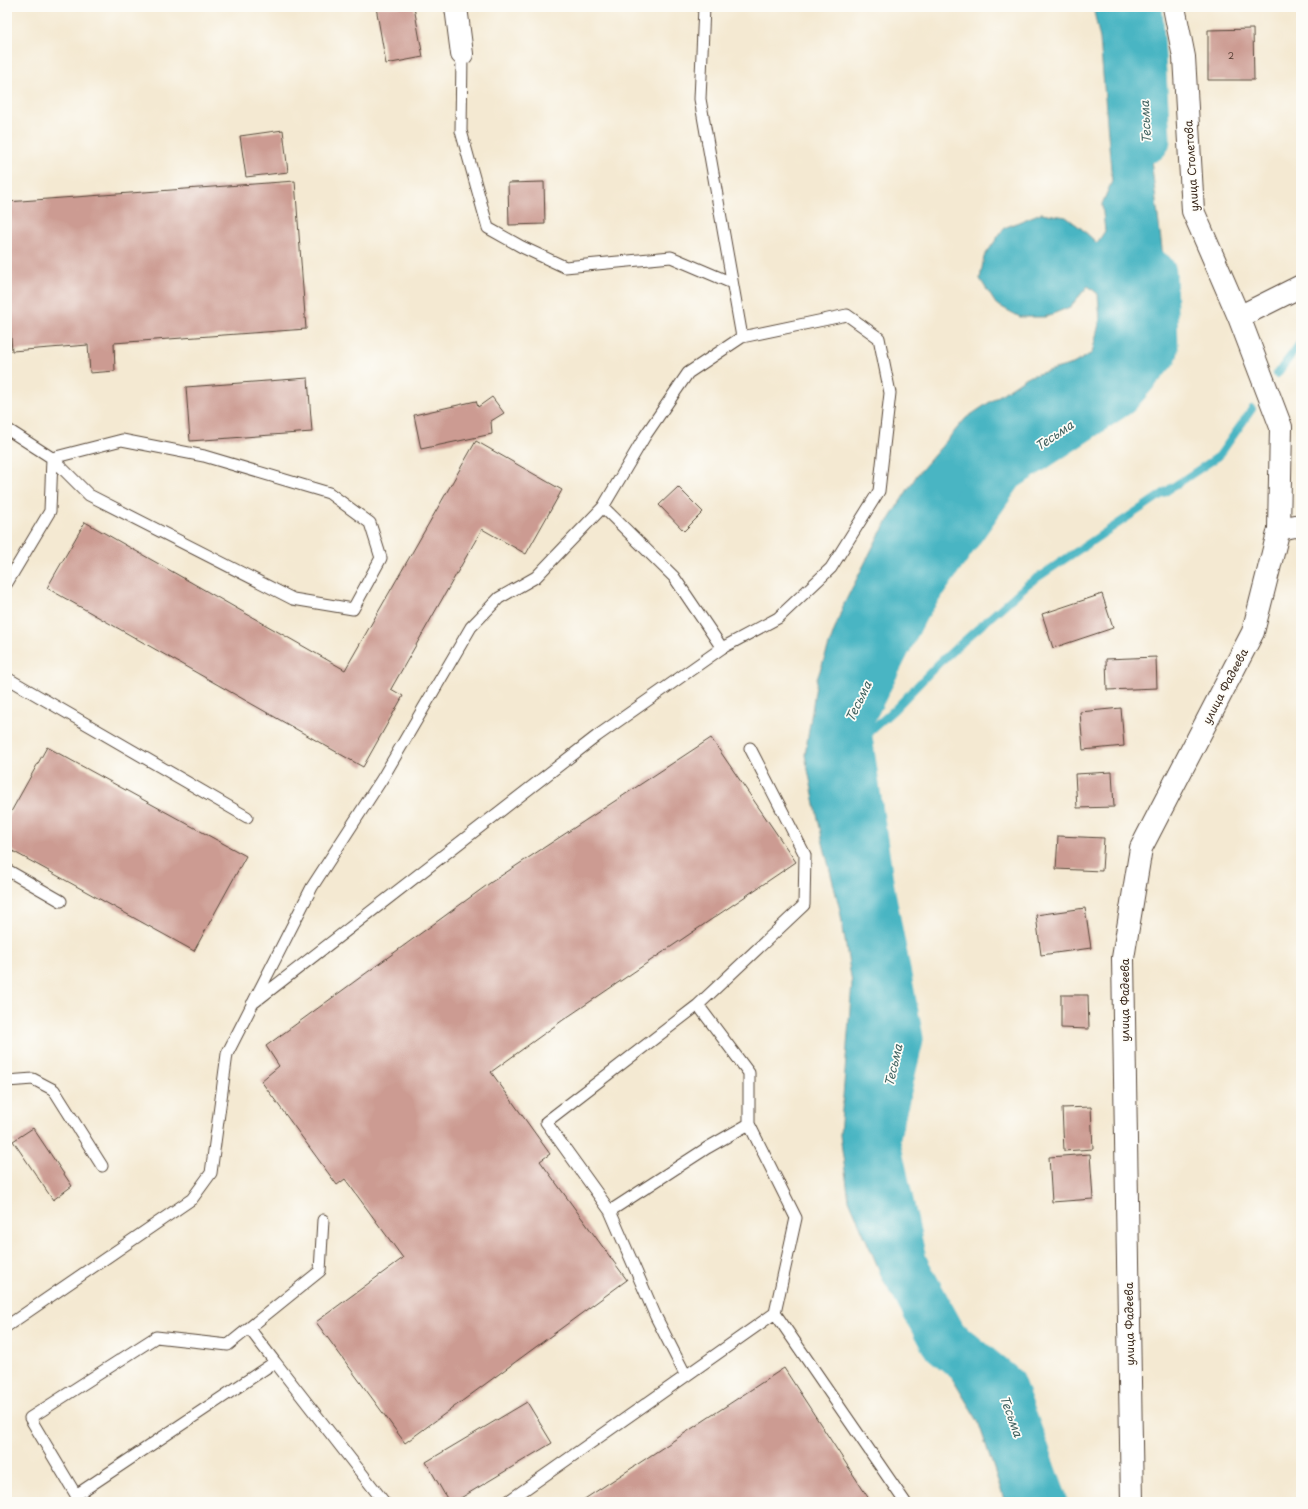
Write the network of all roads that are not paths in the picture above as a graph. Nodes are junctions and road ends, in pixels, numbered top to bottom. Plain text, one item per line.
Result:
1 (456, 7) edge
2 (704, 7) edge
3 (1174, 7) edge
4 (462, 54) joint
5 (732, 284) junction
6 (1301, 286) edge
7 (1240, 317) junction
8 (742, 337) junction
9 (7, 429) edge
10 (52, 458) junction
11 (603, 507) junction
12 (1301, 525) edge
13 (1279, 529) junction
14 (7, 583) edge
15 (722, 648) junction
16 (7, 678) edge
17 (750, 748) dead end
18 (247, 817) dead end
19 (7, 870) edge
20 (61, 901) dead end
21 (252, 1004) junction
22 (698, 1004) junction
23 (7, 1081) edge
24 (749, 1124) junction
25 (102, 1166) dead end
26 (610, 1211) junction
27 (323, 1220) dead end
28 (775, 1313) junction
29 (7, 1326) edge
30 (249, 1328) junction
31 (275, 1362) junction
32 (686, 1376) junction
33 (76, 1498) edge
34 (384, 1502) edge
35 (507, 1502) edge
36 (905, 1502) edge
37 (1132, 1502) edge

1 - 4 street
2 - 5 lane
3 - 7 street, улица Столетова
4 - 5 lane
5 - 8 lane
6 - 7 street
7 - 13 street, улица Столетова
8 - 11 lane
8 - 15 lane
9 - 10 lane
10 - 10 lane
10 - 14 lane
11 - 15 lane
11 - 21 lane
12 - 13 street
13 - 37 street, улица Фадеева
15 - 21 lane
16 - 18 lane
17 - 22 lane
19 - 20 lane
21 - 29 lane
22 - 24 lane
22 - 26 lane
23 - 25 lane
24 - 26 lane
24 - 28 lane
26 - 32 lane
27 - 30 lane
28 - 32 lane
28 - 36 lane
30 - 31 lane
30 - 33 lane
31 - 33 lane
31 - 34 lane
32 - 35 lane

